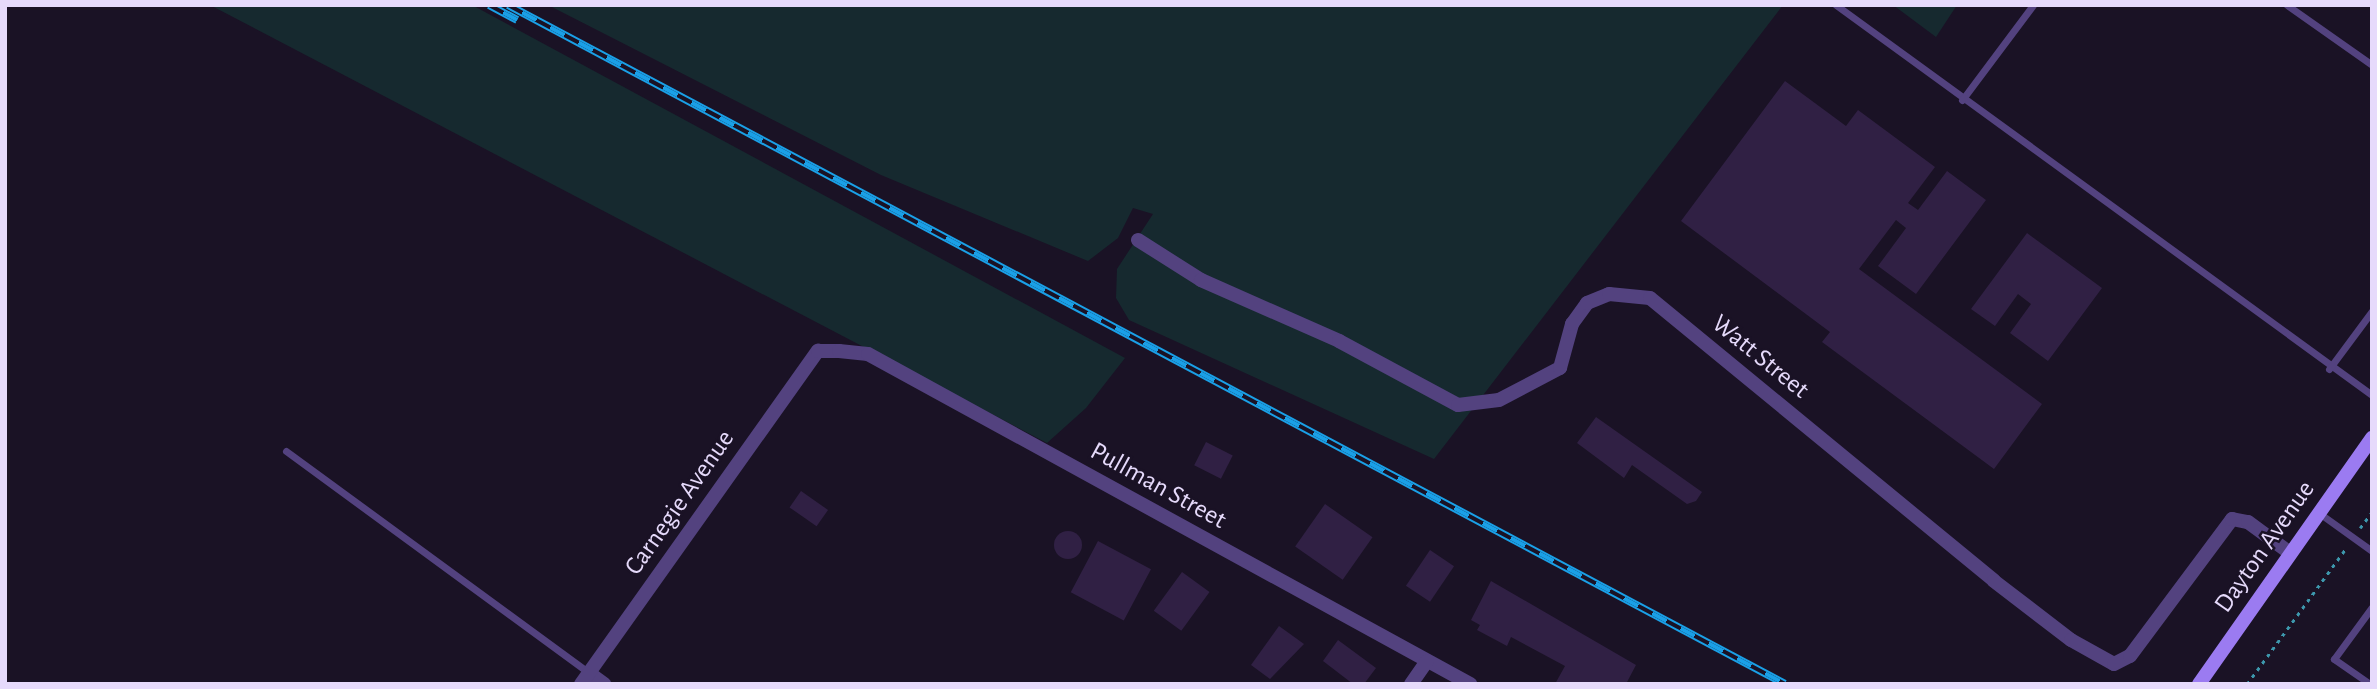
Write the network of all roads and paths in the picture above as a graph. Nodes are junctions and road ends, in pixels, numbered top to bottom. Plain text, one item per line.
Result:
1 (1836, 5) edge
2 (2033, 5) edge
3 (2287, 5) edge
4 (2372, 65) edge
5 (1962, 100) junction
6 (1138, 240) dead end
7 (2372, 311) edge
8 (818, 351) joint
9 (2329, 369) junction
10 (2372, 395) edge
11 (2372, 438) edge
12 (286, 451) dead end
13 (2372, 512) edge
14 (2318, 513) junction
15 (2353, 538) junction
16 (2372, 551) edge
17 (2290, 553) junction
18 (2372, 607) edge
19 (1427, 661) junction
20 (585, 678) edge
21 (604, 684) edge
22 (1410, 684) edge
23 (1470, 684) edge
24 (2199, 684) edge
25 (2247, 684) edge
26 (2370, 684) edge

1 - 5 lane
2 - 5 lane
3 - 4 lane
5 - 9 lane
6 - 17 street, Watt Street
7 - 9 lane
8 - 19 street, Pullman Street
8 - 20 street, Carnegie Avenue
9 - 10 lane
11 - 14 main road, Dayton Avenue
12 - 20 lane
13 - 15 path
14 - 15 lane
14 - 17 main road, Dayton Avenue
15 - 16 lane
15 - 25 path
17 - 24 main road, Dayton Avenue
18 - 26 lane
19 - 22 street
19 - 23 street, Pullman Street
20 - 21 street

